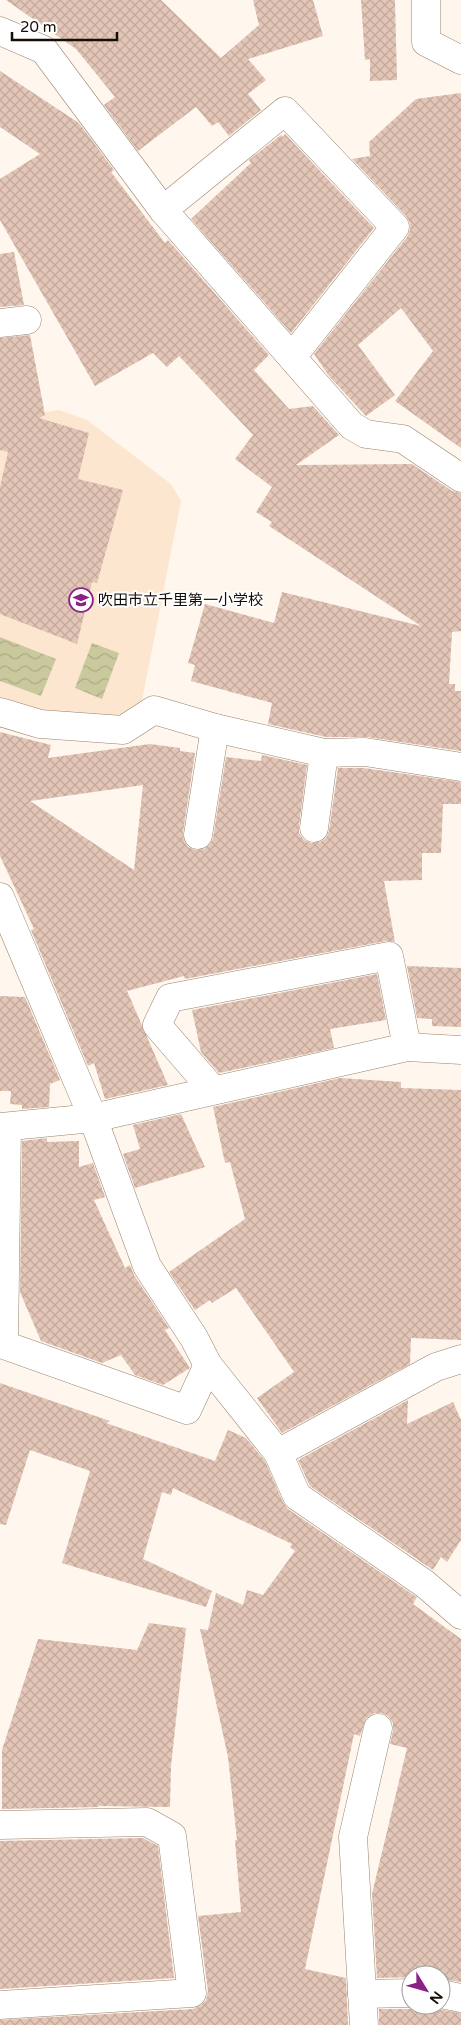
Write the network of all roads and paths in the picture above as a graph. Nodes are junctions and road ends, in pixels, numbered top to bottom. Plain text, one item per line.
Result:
1 (426, 0) edge
2 (0, 31) edge
3 (461, 60) edge
4 (163, 210) junction
5 (27, 320) dead end
6 (0, 323) edge
7 (292, 357) junction
8 (461, 478) edge
9 (0, 712) edge
10 (215, 728) junction
11 (324, 753) junction
12 (461, 767) edge
13 (314, 828) dead end
14 (198, 835) dead end
15 (0, 897) edge
16 (407, 1047) junction
17 (461, 1050) edge
18 (213, 1090) junction
19 (92, 1118) junction
20 (3, 1127) edge
21 (461, 1359) edge
22 (208, 1365) junction
23 (278, 1453) junction
24 (461, 1616) edge
25 (378, 1728) dead end
26 (0, 1825) edge
27 (401, 1993) edge
28 (362, 1994) junction
29 (0, 2005) edge
30 (364, 2025) edge

1 - 3 street
2 - 4 street
4 - 7 street
4 - 7 street
5 - 6 street
7 - 8 street
9 - 10 street
10 - 11 street
10 - 14 street
11 - 12 street
11 - 13 street
15 - 19 street
16 - 17 street
16 - 18 street
16 - 18 street
18 - 19 street
19 - 20 street
19 - 22 street
20 - 22 street
21 - 23 street
22 - 23 street
23 - 24 street
25 - 28 street
26 - 29 street
27 - 28 street
28 - 30 street

